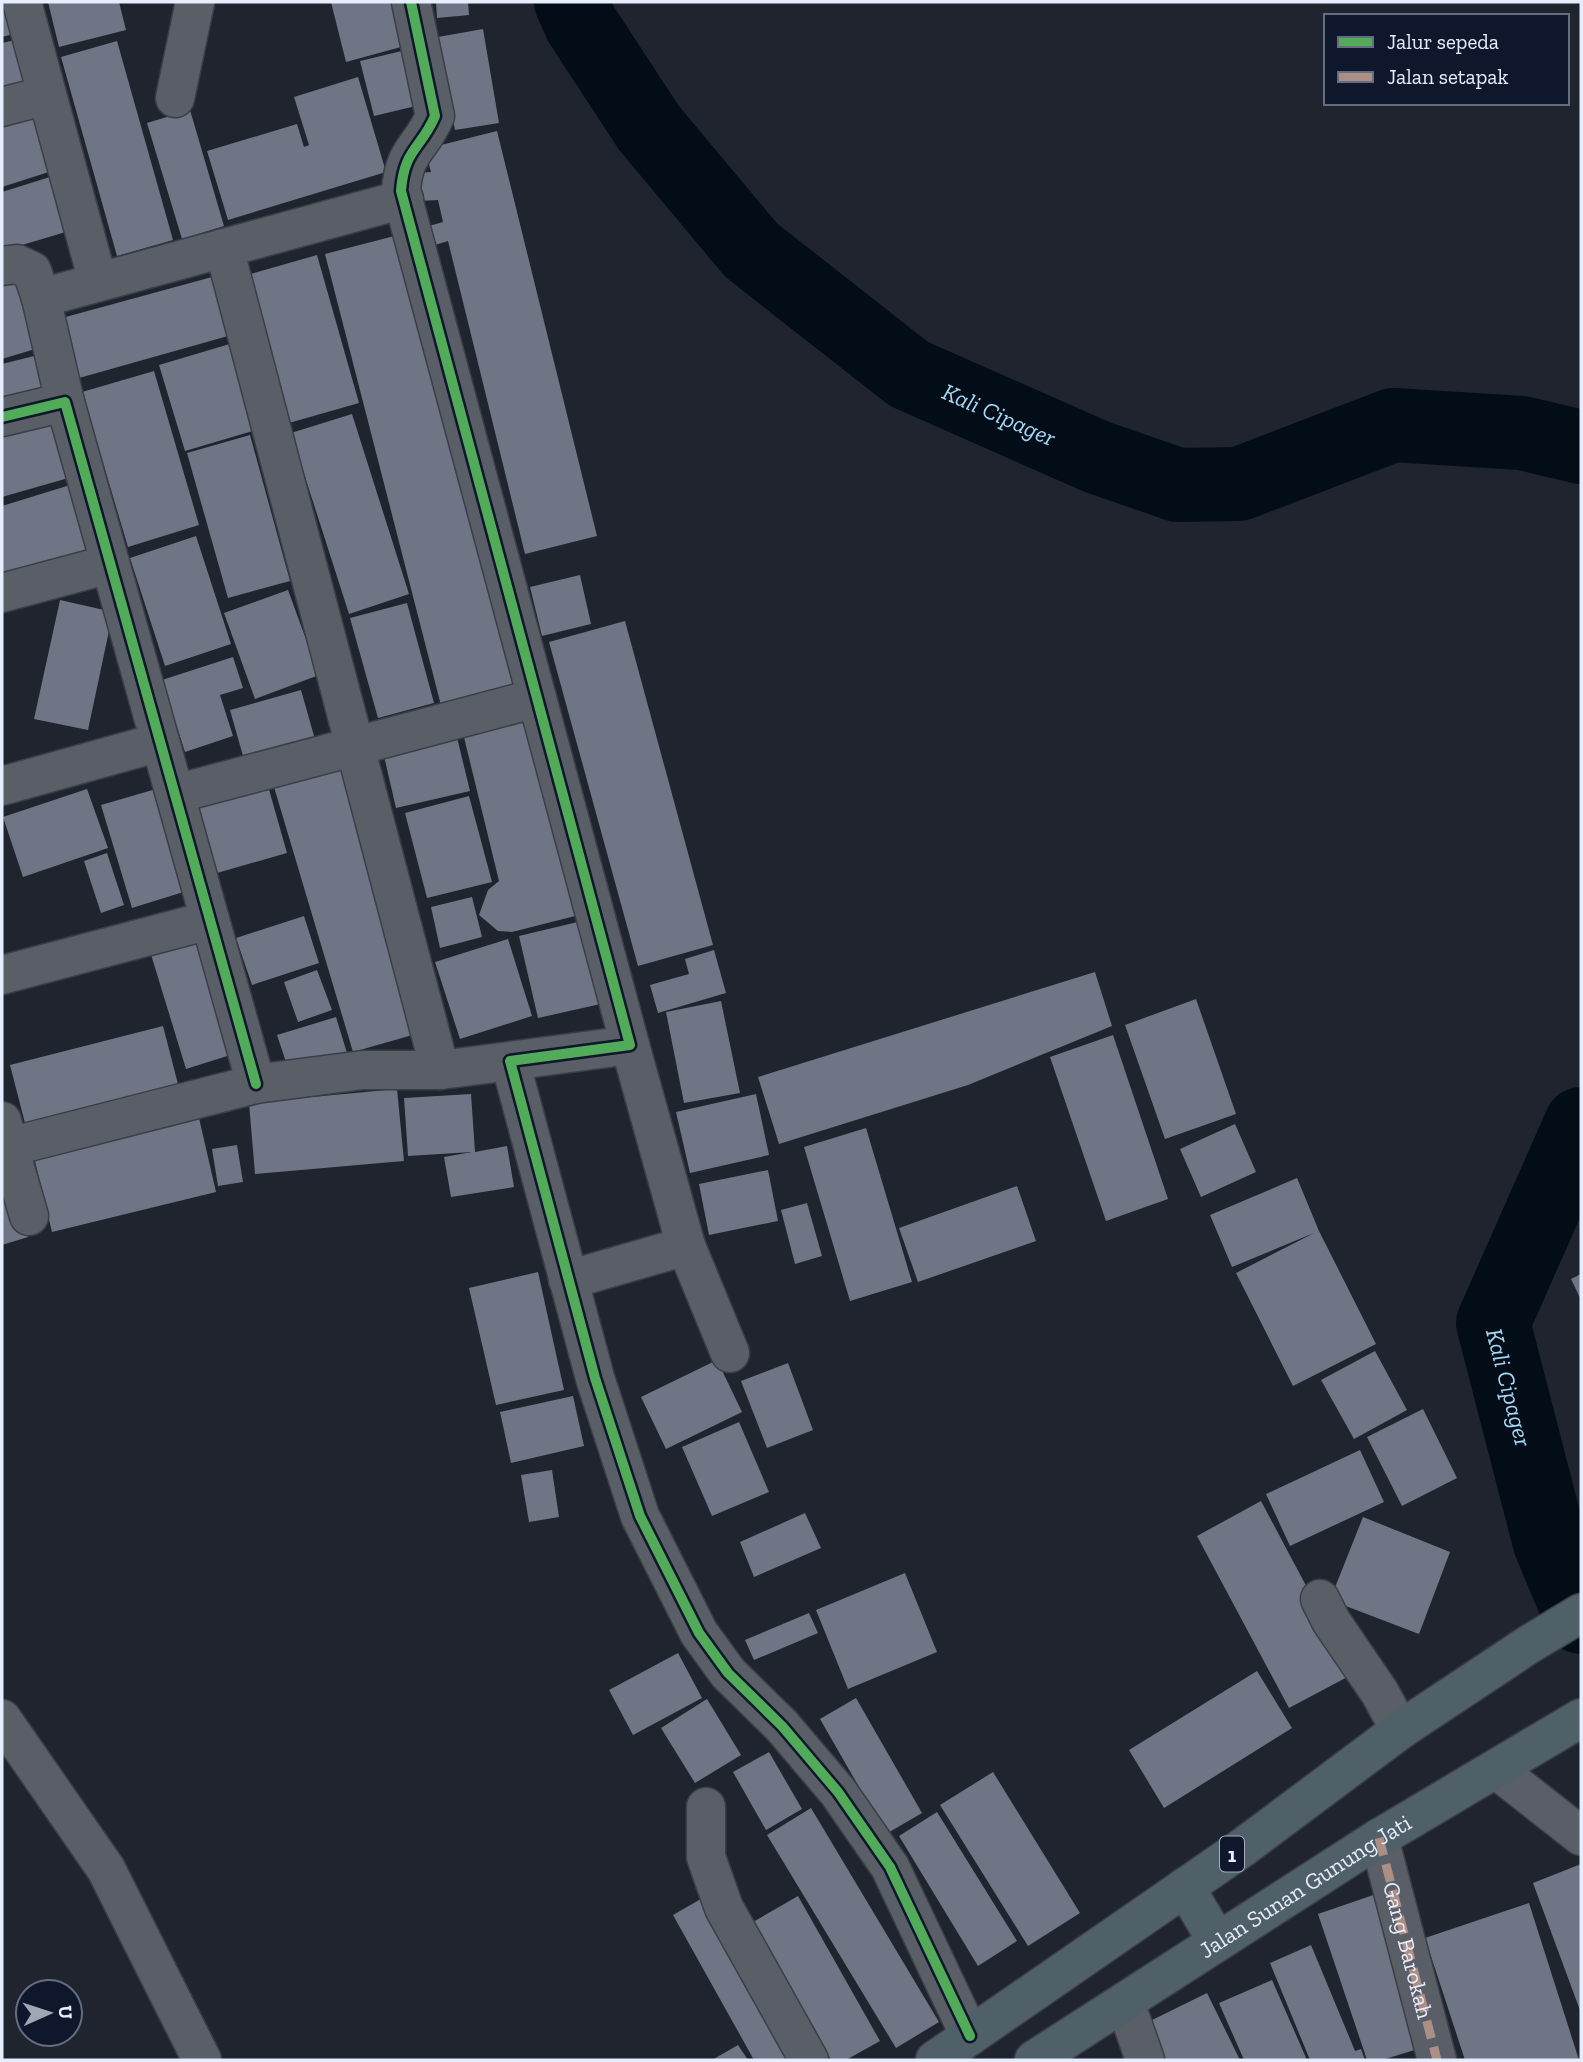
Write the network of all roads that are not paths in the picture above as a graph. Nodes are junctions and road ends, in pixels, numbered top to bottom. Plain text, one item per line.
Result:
1 (22, 2) edge
2 (195, 2) edge
3 (411, 2) edge
4 (47, 95) junction
5 (175, 97) dead end
6 (2, 107) edge
7 (404, 199) junction
8 (224, 248) junction
9 (2, 266) edge
10 (98, 282) junction
11 (41, 298) junction
12 (65, 402) junction
13 (2, 418) edge
14 (110, 564) junction
15 (2, 593) edge
16 (537, 698) junction
17 (160, 742) junction
18 (356, 745) junction
19 (2, 786) edge
20 (174, 794) junction
21 (210, 920) junction
22 (2, 975) edge
23 (630, 1045) junction
24 (510, 1061) junction
25 (440, 1070) junction
26 (256, 1084) junction
27 (6, 1134) edge
28 (29, 1216) dead end
29 (685, 1247) junction
30 (568, 1280) junction
31 (730, 1353) dead end
32 (1320, 1599) dead end
33 (1581, 1613) edge
34 (1581, 1718) edge
35 (2, 1719) edge
36 (1400, 1730) junction
37 (1497, 1770) junction
38 (706, 1807) dead end
39 (1581, 1836) edge
40 (1379, 1838) junction
41 (1185, 1887) junction
42 (1217, 1941) junction
43 (1125, 2002) junction
44 (970, 2036) junction
45 (202, 2060) edge
46 (809, 2060) edge
47 (934, 2060) edge
48 (1034, 2060) edge
49 (1145, 2060) edge
50 (1437, 2060) edge

1 - 4 street
2 - 5 street
3 - 7 street
4 - 6 street
4 - 10 street
7 - 8 street
7 - 16 street
8 - 10 street
8 - 18 street
9 - 11 street
10 - 11 street
11 - 12 street
12 - 13 street
12 - 14 street
14 - 15 street
14 - 17 street
16 - 18 street
16 - 23 street
17 - 19 street
17 - 20 street
18 - 20 street
18 - 25 street
20 - 21 street
21 - 22 street
21 - 26 street
23 - 24 street
23 - 29 street
24 - 25 street
24 - 30 street
25 - 26 street
26 - 27 street
27 - 28 street
29 - 30 street
29 - 31 street
30 - 44 street
32 - 36 street
33 - 36 highway, 1
34 - 37 highway, Jalan Sunan Gunung Jati
35 - 45 street
36 - 41 highway, 1
37 - 39 street
37 - 40 highway, Jalan Sunan Gunung Jati
38 - 46 street
40 - 42 highway, Jalan Sunan Gunung Jati
40 - 50 street, Gang Barokah
41 - 42 highway
41 - 44 highway, 1
42 - 43 highway, Jalan Sunan Gunung Jati
43 - 48 highway, Jalan Sunan Gunung Jati
43 - 49 street
44 - 47 highway, 1

